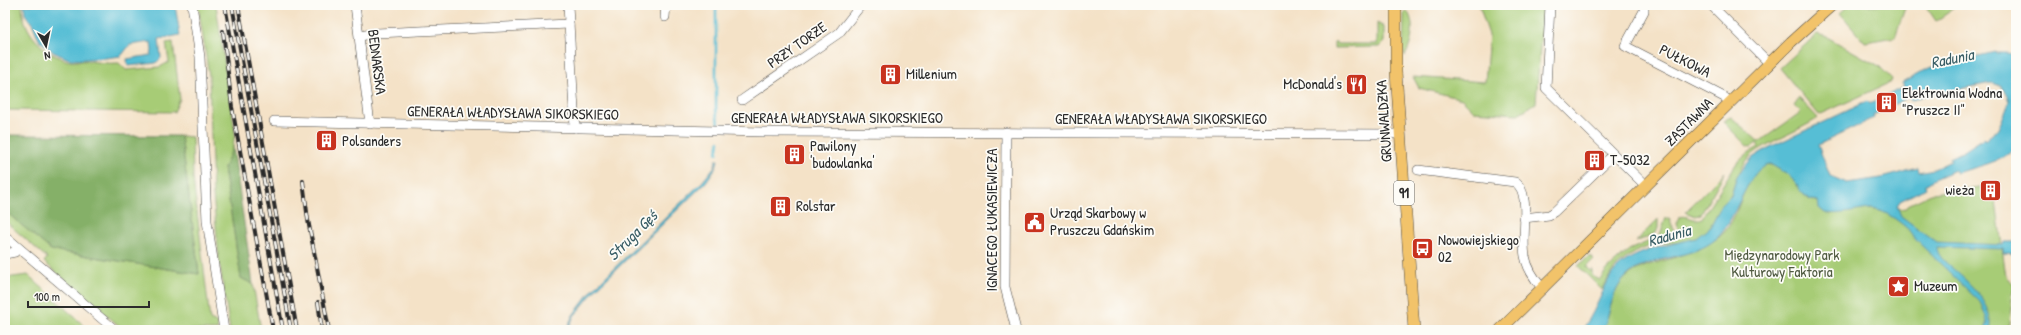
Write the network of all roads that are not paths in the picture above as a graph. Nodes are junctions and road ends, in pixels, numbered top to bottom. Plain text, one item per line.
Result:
1 (192, 5) edge
2 (355, 5) edge
3 (568, 5) edge
4 (666, 5) edge
5 (861, 5) edge
6 (1396, 5) edge
7 (1550, 5) edge
8 (1644, 5) edge
9 (1710, 5) edge
10 (1832, 5) edge
11 (665, 17) dead end
12 (569, 24) junction
13 (360, 36) junction
14 (1769, 63) junction
15 (742, 100) dead end
16 (1730, 102) junction
17 (274, 122) dead end
18 (370, 124) junction
19 (575, 128) junction
20 (1006, 132) junction
21 (1400, 134) junction
22 (1613, 155) junction
23 (1418, 170) dead end
24 (1646, 186) junction
25 (1524, 218) junction
26 (5, 236) edge
27 (18, 248) junction
28 (5, 254) edge
29 (1542, 289) junction
30 (115, 330) edge
31 (224, 330) edge
32 (1016, 330) edge
33 (1414, 330) edge
34 (1500, 330) edge

1 - 31 street
2 - 13 street, BEDNARSKA
3 - 12 street
4 - 11 street
5 - 15 street, PRZY TORZE
6 - 21 main road, GRUNWALDZKA / 91
7 - 22 street
8 - 16 street, PUŁKOWA
9 - 14 street
10 - 14 main road, ZASTAWNA
12 - 13 street
12 - 19 street
13 - 18 street, BEDNARSKA
14 - 16 main road, ZASTAWNA
16 - 24 main road, ZASTAWNA
17 - 18 street, GENERAŁA WŁADYSŁAWA SIKORSKIEGO
18 - 19 street, GENERAŁA WŁADYSŁAWA SIKORSKIEGO
19 - 20 street, GENERAŁA WŁADYSŁAWA SIKORSKIEGO
20 - 21 street, GENERAŁA WŁADYSŁAWA SIKORSKIEGO
20 - 32 street, IGNACEGO ŁUKASIEWICZA
21 - 33 main road, GRUNWALDZKA / 91
22 - 24 street
22 - 25 street
23 - 25 street
24 - 29 main road, ZASTAWNA
25 - 29 street
26 - 27 street
27 - 28 street
27 - 30 street
29 - 34 main road, ZASTAWNA

